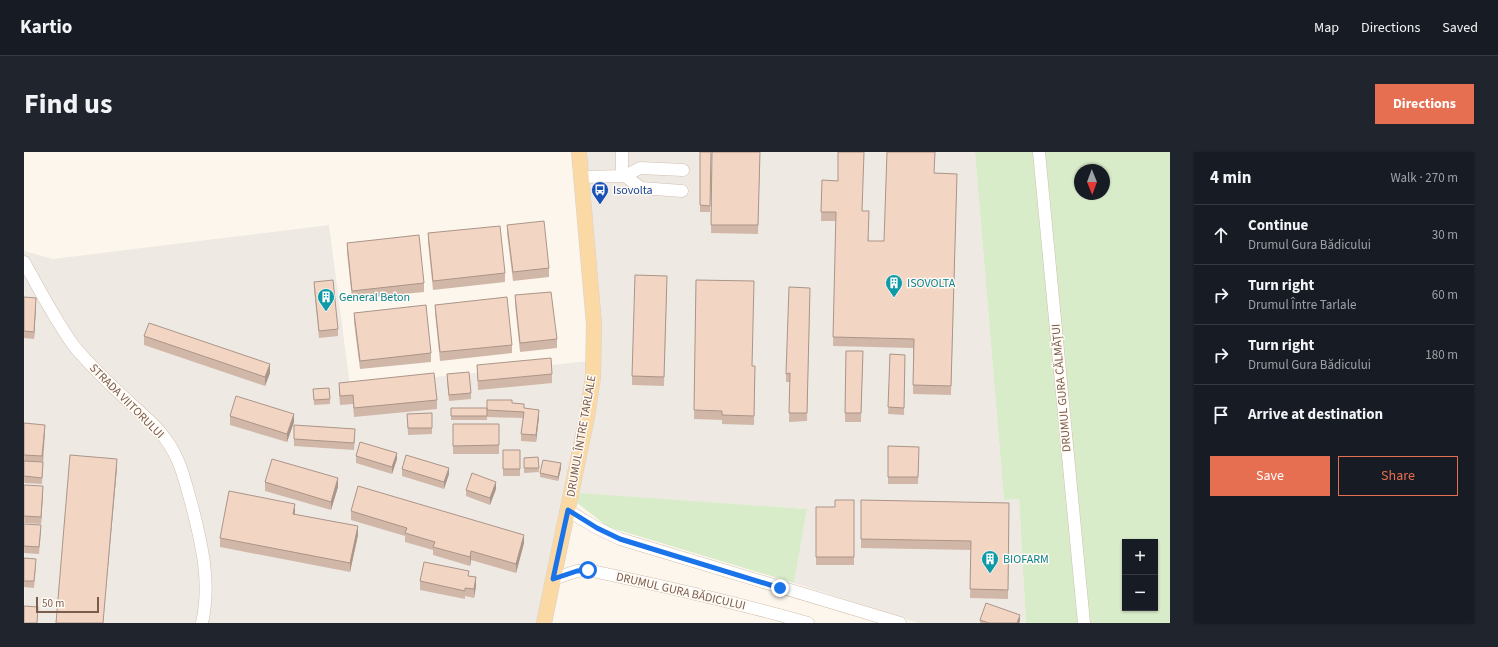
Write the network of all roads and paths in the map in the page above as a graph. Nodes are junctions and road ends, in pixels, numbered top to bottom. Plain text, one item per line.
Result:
1 (579, 152) edge
2 (1039, 152) edge
3 (622, 154) dead end
4 (682, 170) dead end
5 (624, 176) junction
6 (582, 177) junction
7 (682, 191) dead end
8 (24, 262) edge
9 (568, 510) junction
10 (553, 579) junction
11 (202, 623) edge
12 (544, 623) edge
13 (808, 623) edge
14 (900, 623) edge
15 (1084, 623) edge

1 - 6 main road, DRUMUL ÎNTRE TARLALE
2 - 15 street, DRUMUL GURA CĂLMĂȚUI
3 - 5 street
4 - 5 street
5 - 6 street
5 - 7 street
6 - 9 main road, DRUMUL ÎNTRE TARLALE
8 - 11 street, STRADA VIITORULUI
9 - 10 main road, DRUMUL ÎNTRE TARLALE
9 - 14 street
10 - 12 main road, DRUMUL ÎNTRE TARLALE
10 - 13 street, DRUMUL GURA BĂDICULUI

